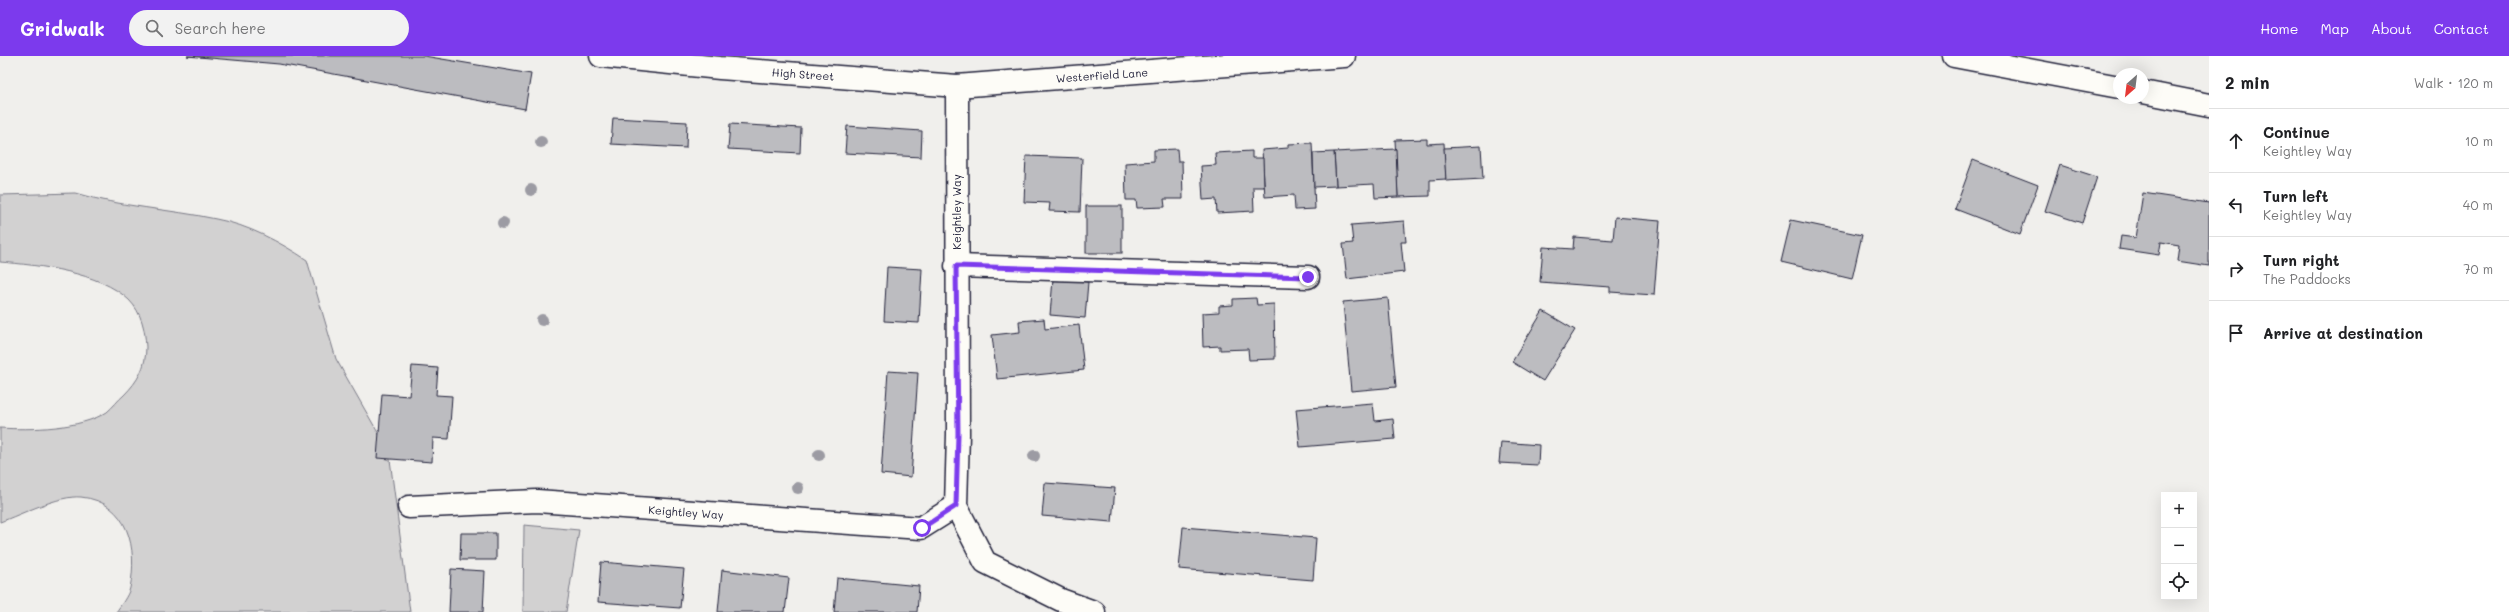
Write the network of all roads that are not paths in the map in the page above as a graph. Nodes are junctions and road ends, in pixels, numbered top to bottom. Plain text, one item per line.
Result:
1 (601, 56) edge
2 (1344, 56) edge
3 (1954, 56) edge
4 (957, 86) junction
5 (2113, 86) edge
6 (2149, 93) edge
7 (2209, 105) edge
8 (956, 266) junction
9 (1308, 277) dead end
10 (956, 506) junction
11 (409, 507) dead end
12 (1094, 612) edge

1 - 4 street, High Street
2 - 4 street, Westerfield Lane
3 - 5 street
4 - 8 street, Keightley Way
6 - 7 street
8 - 9 street
8 - 10 street, Keightley Way
10 - 11 street, Keightley Way
10 - 12 street, Keightley Way

